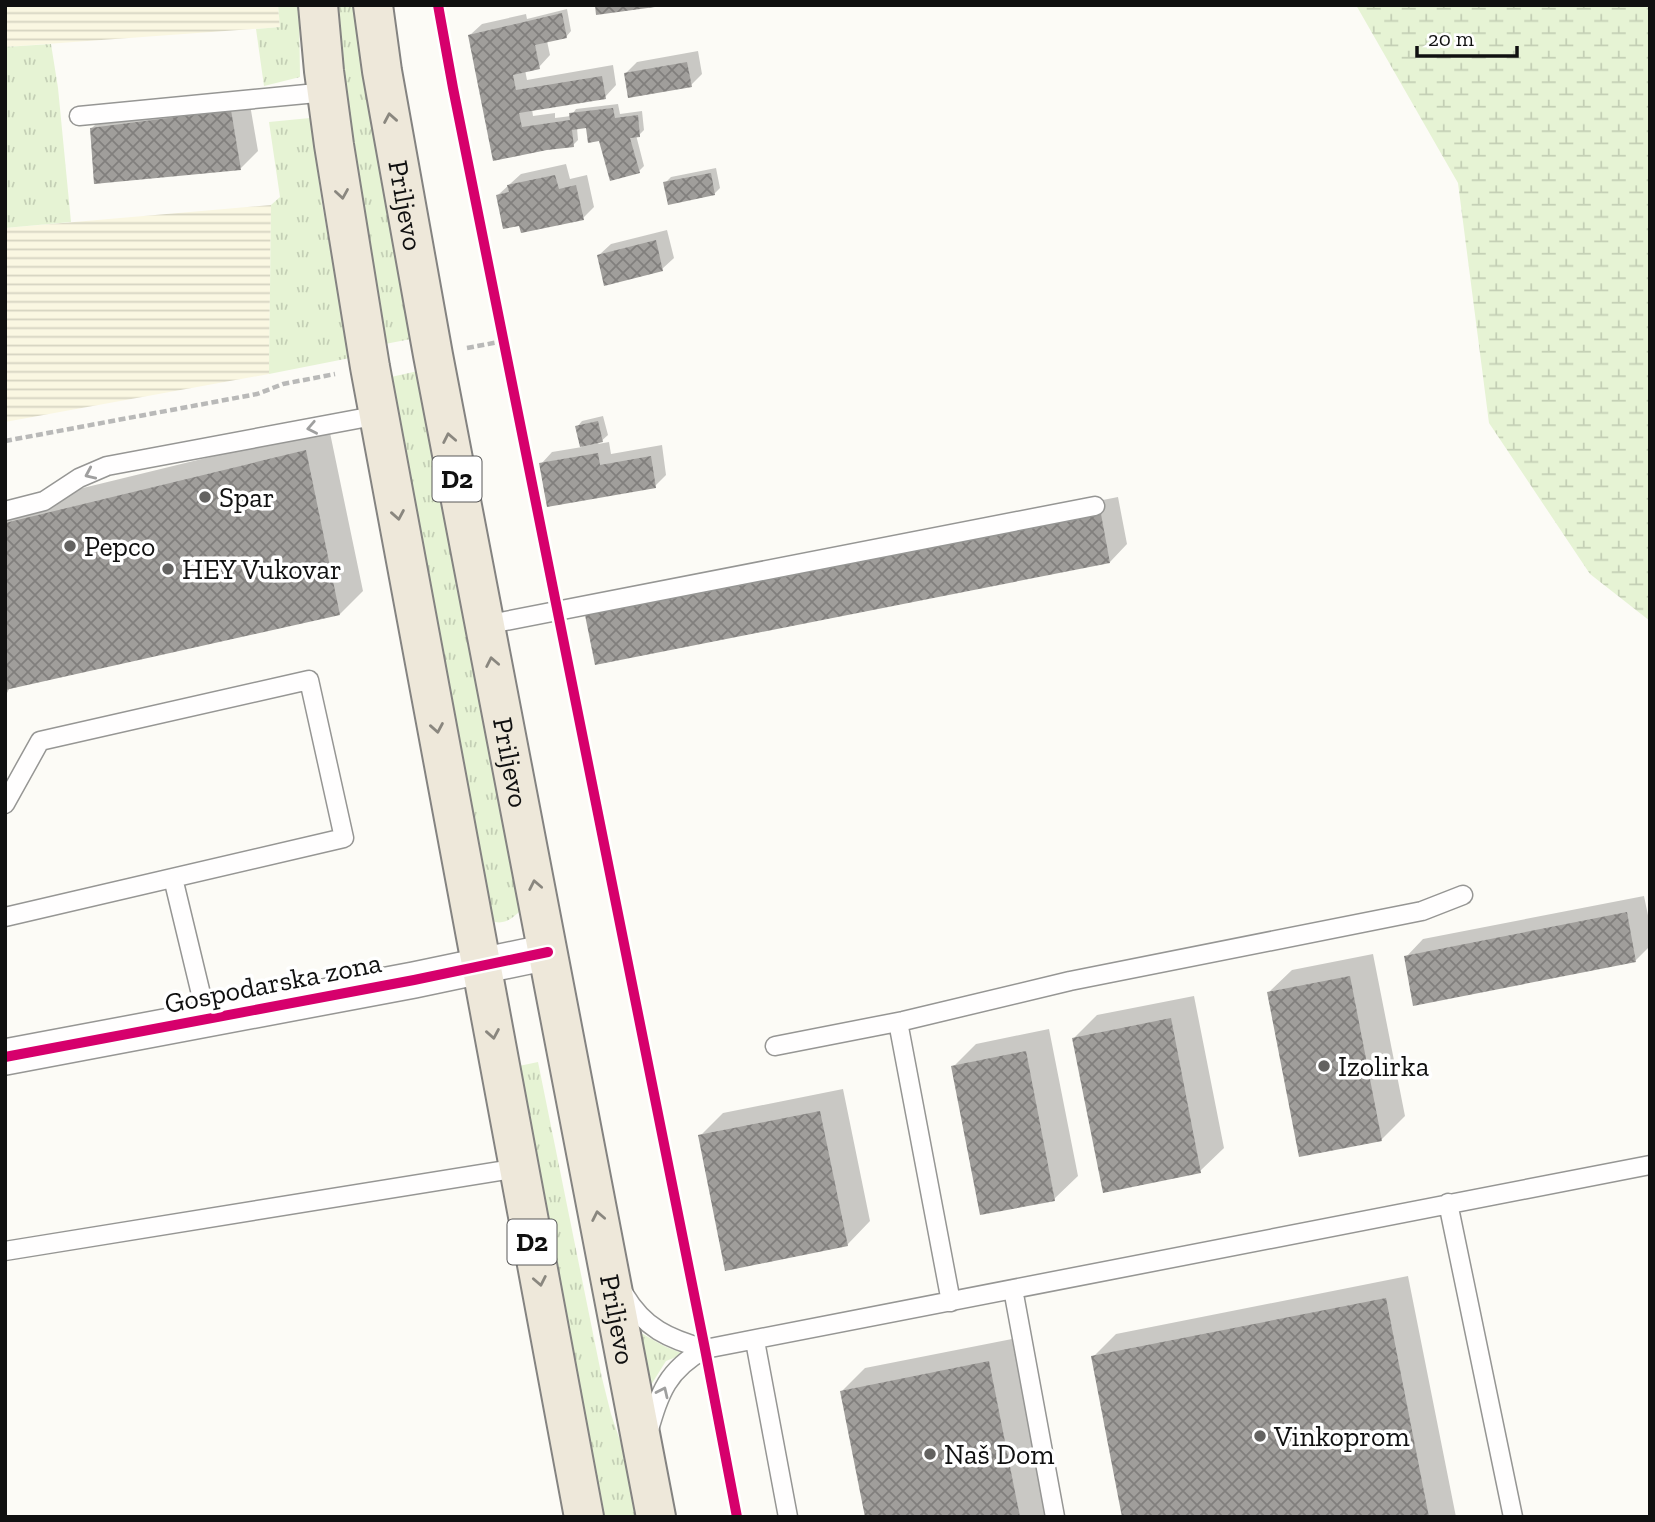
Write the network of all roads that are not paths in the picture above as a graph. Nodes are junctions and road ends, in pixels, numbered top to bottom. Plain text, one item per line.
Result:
1 (318, 5) edge
2 (373, 5) edge
3 (327, 92) junction
4 (79, 116) dead end
5 (379, 415) junction
6 (1094, 506) dead end
7 (5, 511) edge
8 (485, 625) junction
9 (5, 804) edge
10 (173, 878) junction
11 (1462, 895) dead end
12 (5, 917) edge
13 (548, 952) junction
14 (481, 967) junction
15 (207, 1019) junction
16 (898, 1022) junction
17 (775, 1045) dead end
18 (5, 1057) edge
19 (1650, 1165) edge
20 (518, 1168) junction
21 (1448, 1203) junction
22 (5, 1251) edge
23 (608, 1269) junction
24 (1013, 1289) junction
25 (951, 1302) junction
26 (755, 1341) junction
27 (705, 1349) junction
28 (643, 1451) junction
29 (584, 1517) edge
30 (656, 1517) edge
31 (788, 1517) edge
32 (1055, 1517) edge
33 (1513, 1517) edge

1 - 3 main road, D2
8 -> 2 main road, Priljevo / D2
3 - 4 lane
3 -> 5 main road, D2
5 -> 7 lane
5 -> 14 main road, D2
6 - 8 lane
13 -> 8 main road, Priljevo / D2
9 - 10 lane
10 - 12 lane
10 - 15 lane
11 - 16 lane
13 - 14 street, Gospodarska zona
23 -> 13 main road, Priljevo / D2
14 - 15 street, Gospodarska zona
14 -> 20 main road, D2
15 - 18 street, Gospodarska zona
16 - 17 lane
16 - 25 lane
19 - 21 lane
20 - 22 lane
20 -> 29 main road, D2
21 - 24 lane
21 - 33 lane
23 - 27 lane
23 - 28 main road, Priljevo / D2
24 - 25 lane
24 - 32 lane
25 - 26 lane
26 - 27 lane
26 - 31 lane
28 -> 27 lane
28 - 30 main road, Priljevo / D2

